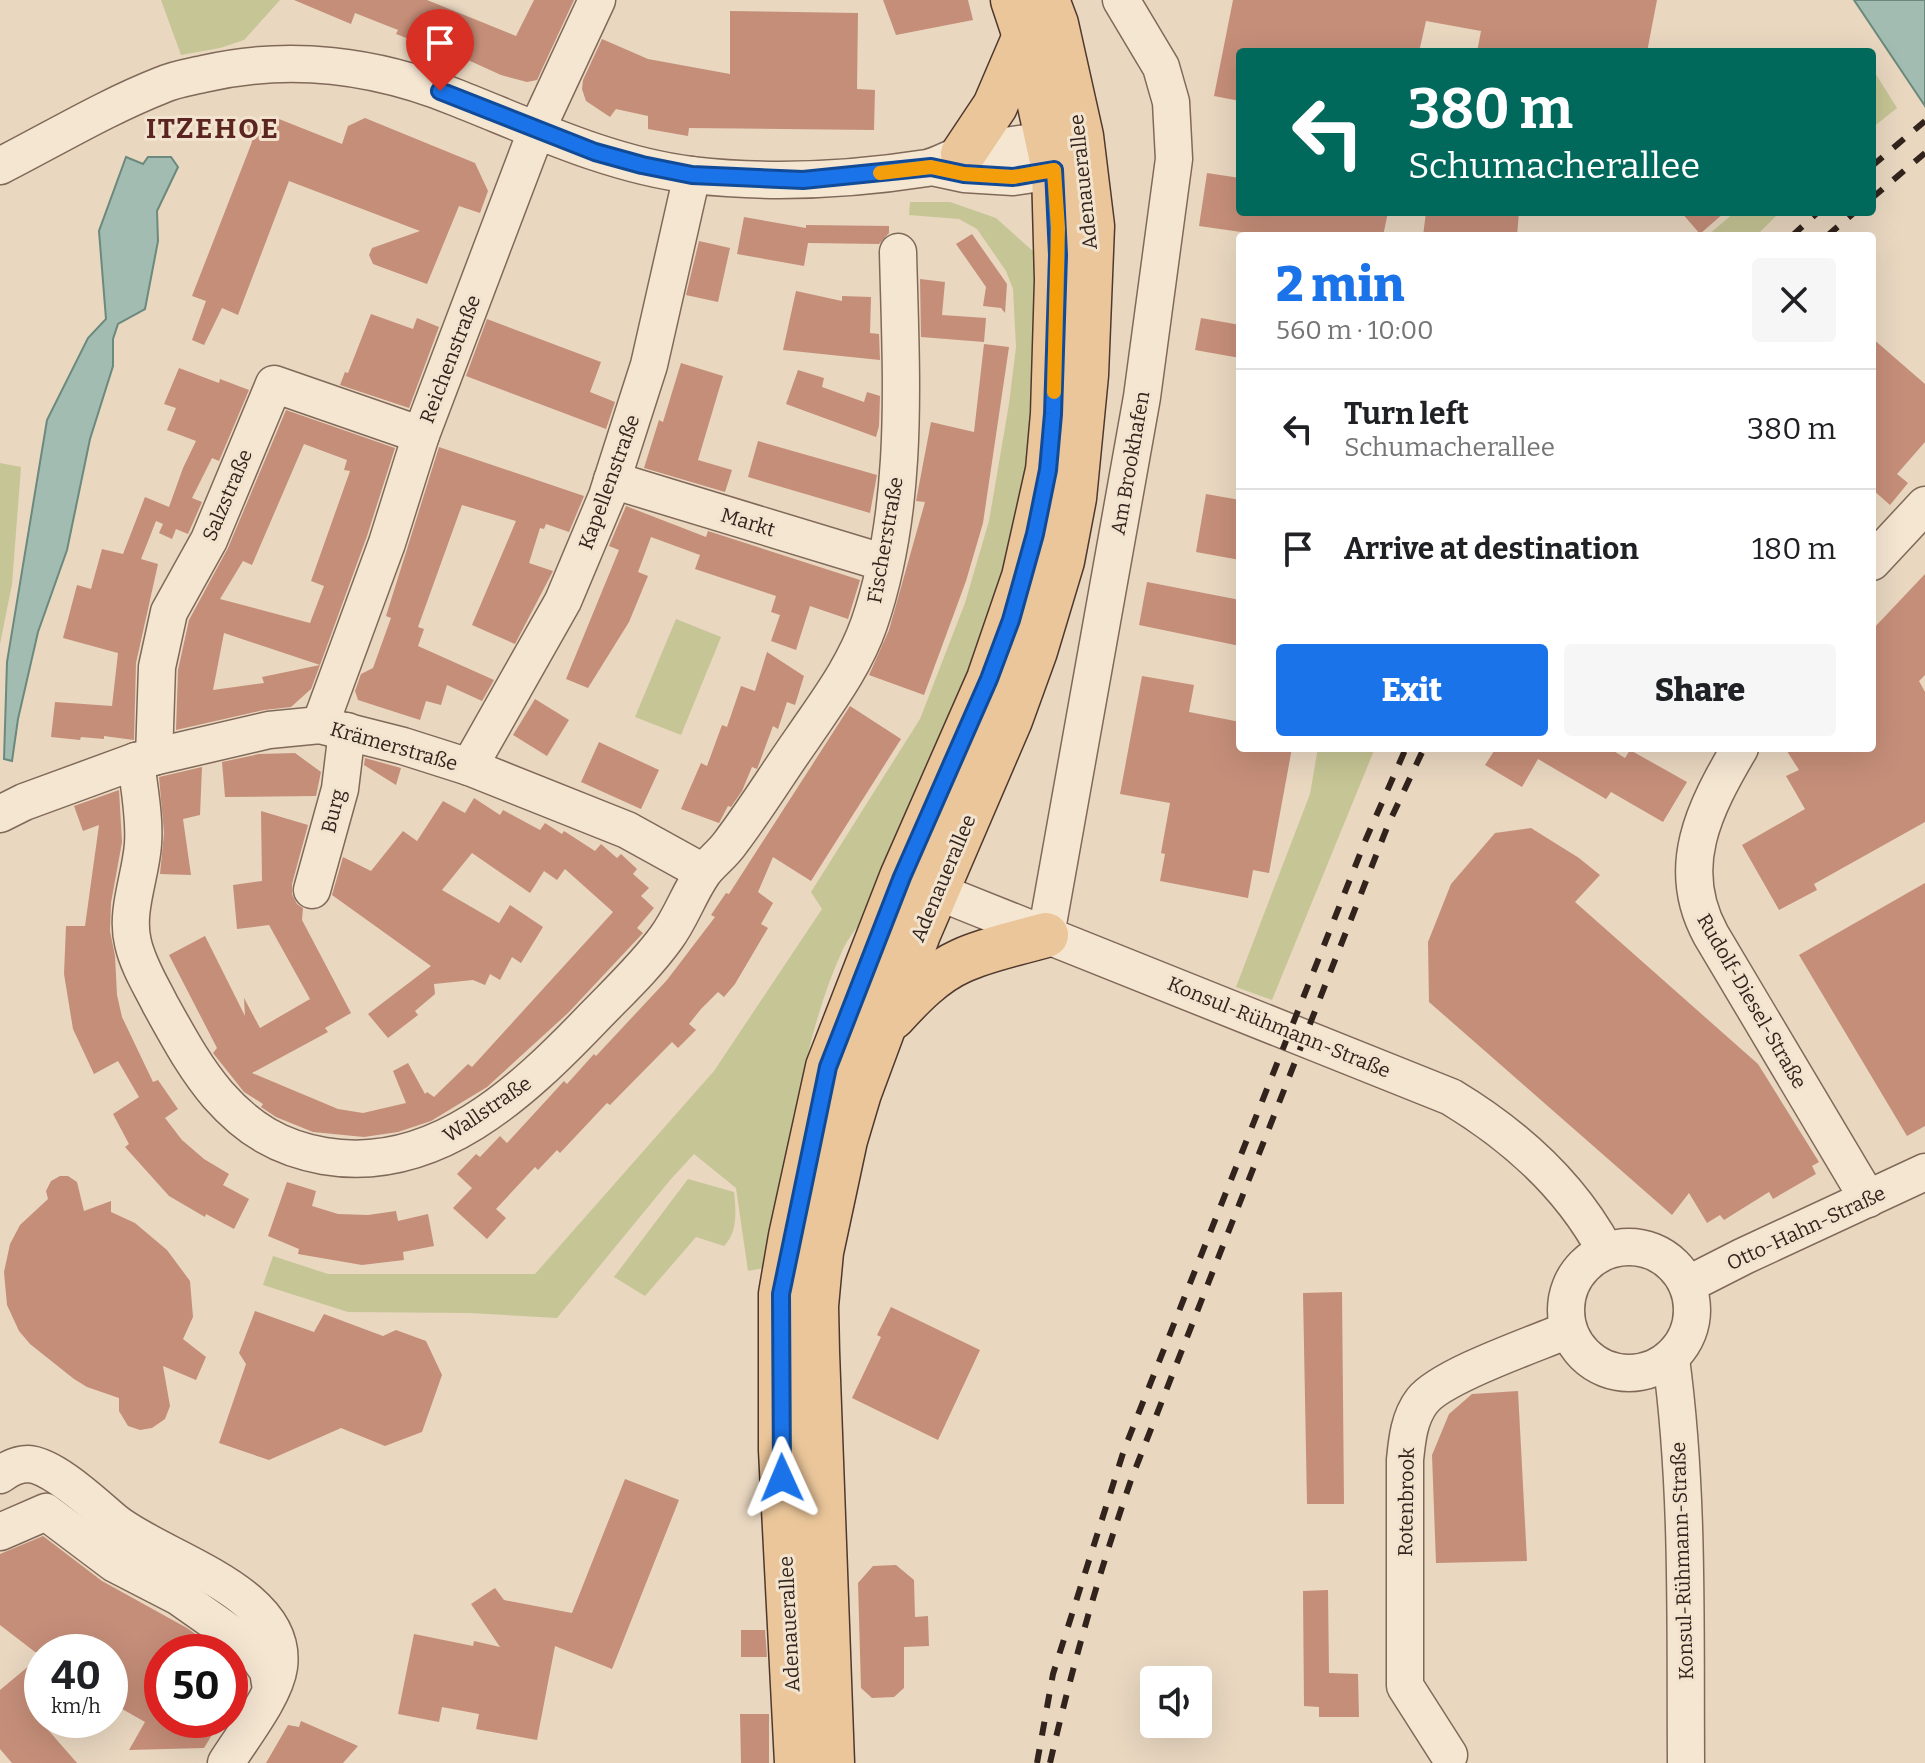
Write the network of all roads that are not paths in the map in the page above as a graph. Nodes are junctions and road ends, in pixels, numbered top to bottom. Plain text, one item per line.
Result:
1 (597, 0) edge
2 (1047, 0) edge
3 (1121, 0) edge
4 (1019, 18) edge
5 (537, 129) junction
6 (1067, 153) junction
7 (947, 160) junction
8 (0, 166) edge
9 (692, 175) junction
10 (898, 252) dead end
11 (421, 435) junction
12 (612, 480) junction
13 (1925, 505) edge
14 (1876, 558) edge
15 (885, 563) junction
16 (334, 728) junction
17 (1738, 752) edge
18 (145, 759) junction
19 (469, 767) junction
20 (12, 808) edge
21 (703, 872) junction
22 (919, 885) junction
23 (312, 890) dead end
24 (1046, 935) junction
25 (886, 1025) junction
26 (1925, 1172) edge
27 (1868, 1199) junction
28 (1605, 1250) junction
29 (1687, 1285) junction
30 (1568, 1330) junction
31 (1671, 1359) junction
32 (0, 1475) edge
33 (0, 1487) edge
34 (46, 1512) junction
35 (0, 1532) edge
36 (271, 1689) junction
37 (1449, 1755) dead end
38 (226, 1763) edge
39 (797, 1763) edge
40 (832, 1763) edge
41 (1686, 1763) edge

1 - 5 street, Reichenstraße
2 - 6 main road, Adenauerallee
3 - 24 street, Am Brookhafen
4 - 6 main road, Adenauerallee
4 - 7 main road
5 - 8 street
5 - 9 street
5 - 11 street, Reichenstraße
6 - 7 street
6 - 22 main road, Adenauerallee
7 - 9 street
9 - 12 street, Kapellenstraße
10 - 15 street, Fischerstraße
11 - 16 street, Reichenstraße
11 - 18 street, Salzstraße
12 - 15 street, Markt
12 - 19 street, Kapellenstraße
13 - 14 street
15 - 21 street, Fischerstraße
16 - 18 street, Krämerstraße
16 - 19 street, Krämerstraße
16 - 23 street, Burg
17 - 27 street, Rudolf-Diesel-Straße
18 - 20 street, Krämerstraße
18 - 21 street, Wallstraße
19 - 21 street, Krämerstraße
22 - 24 street, Konsul-Rühmann-Straße
22 - 25 main road, Adenauerallee
22 - 39 main road, Adenauerallee
24 - 25 main road
24 - 28 street, Konsul-Rühmann-Straße
25 - 40 main road, Adenauerallee
26 - 27 street, Otto-Hahn-Straße
27 - 29 street, Otto-Hahn-Straße
28 - 29 street
28 - 30 street
29 - 31 street
30 - 31 street
30 - 37 street, Rotenbrook
31 - 41 street, Konsul-Rühmann-Straße
32 - 36 street
33 - 34 street
34 - 35 street
34 - 36 street
36 - 38 street

